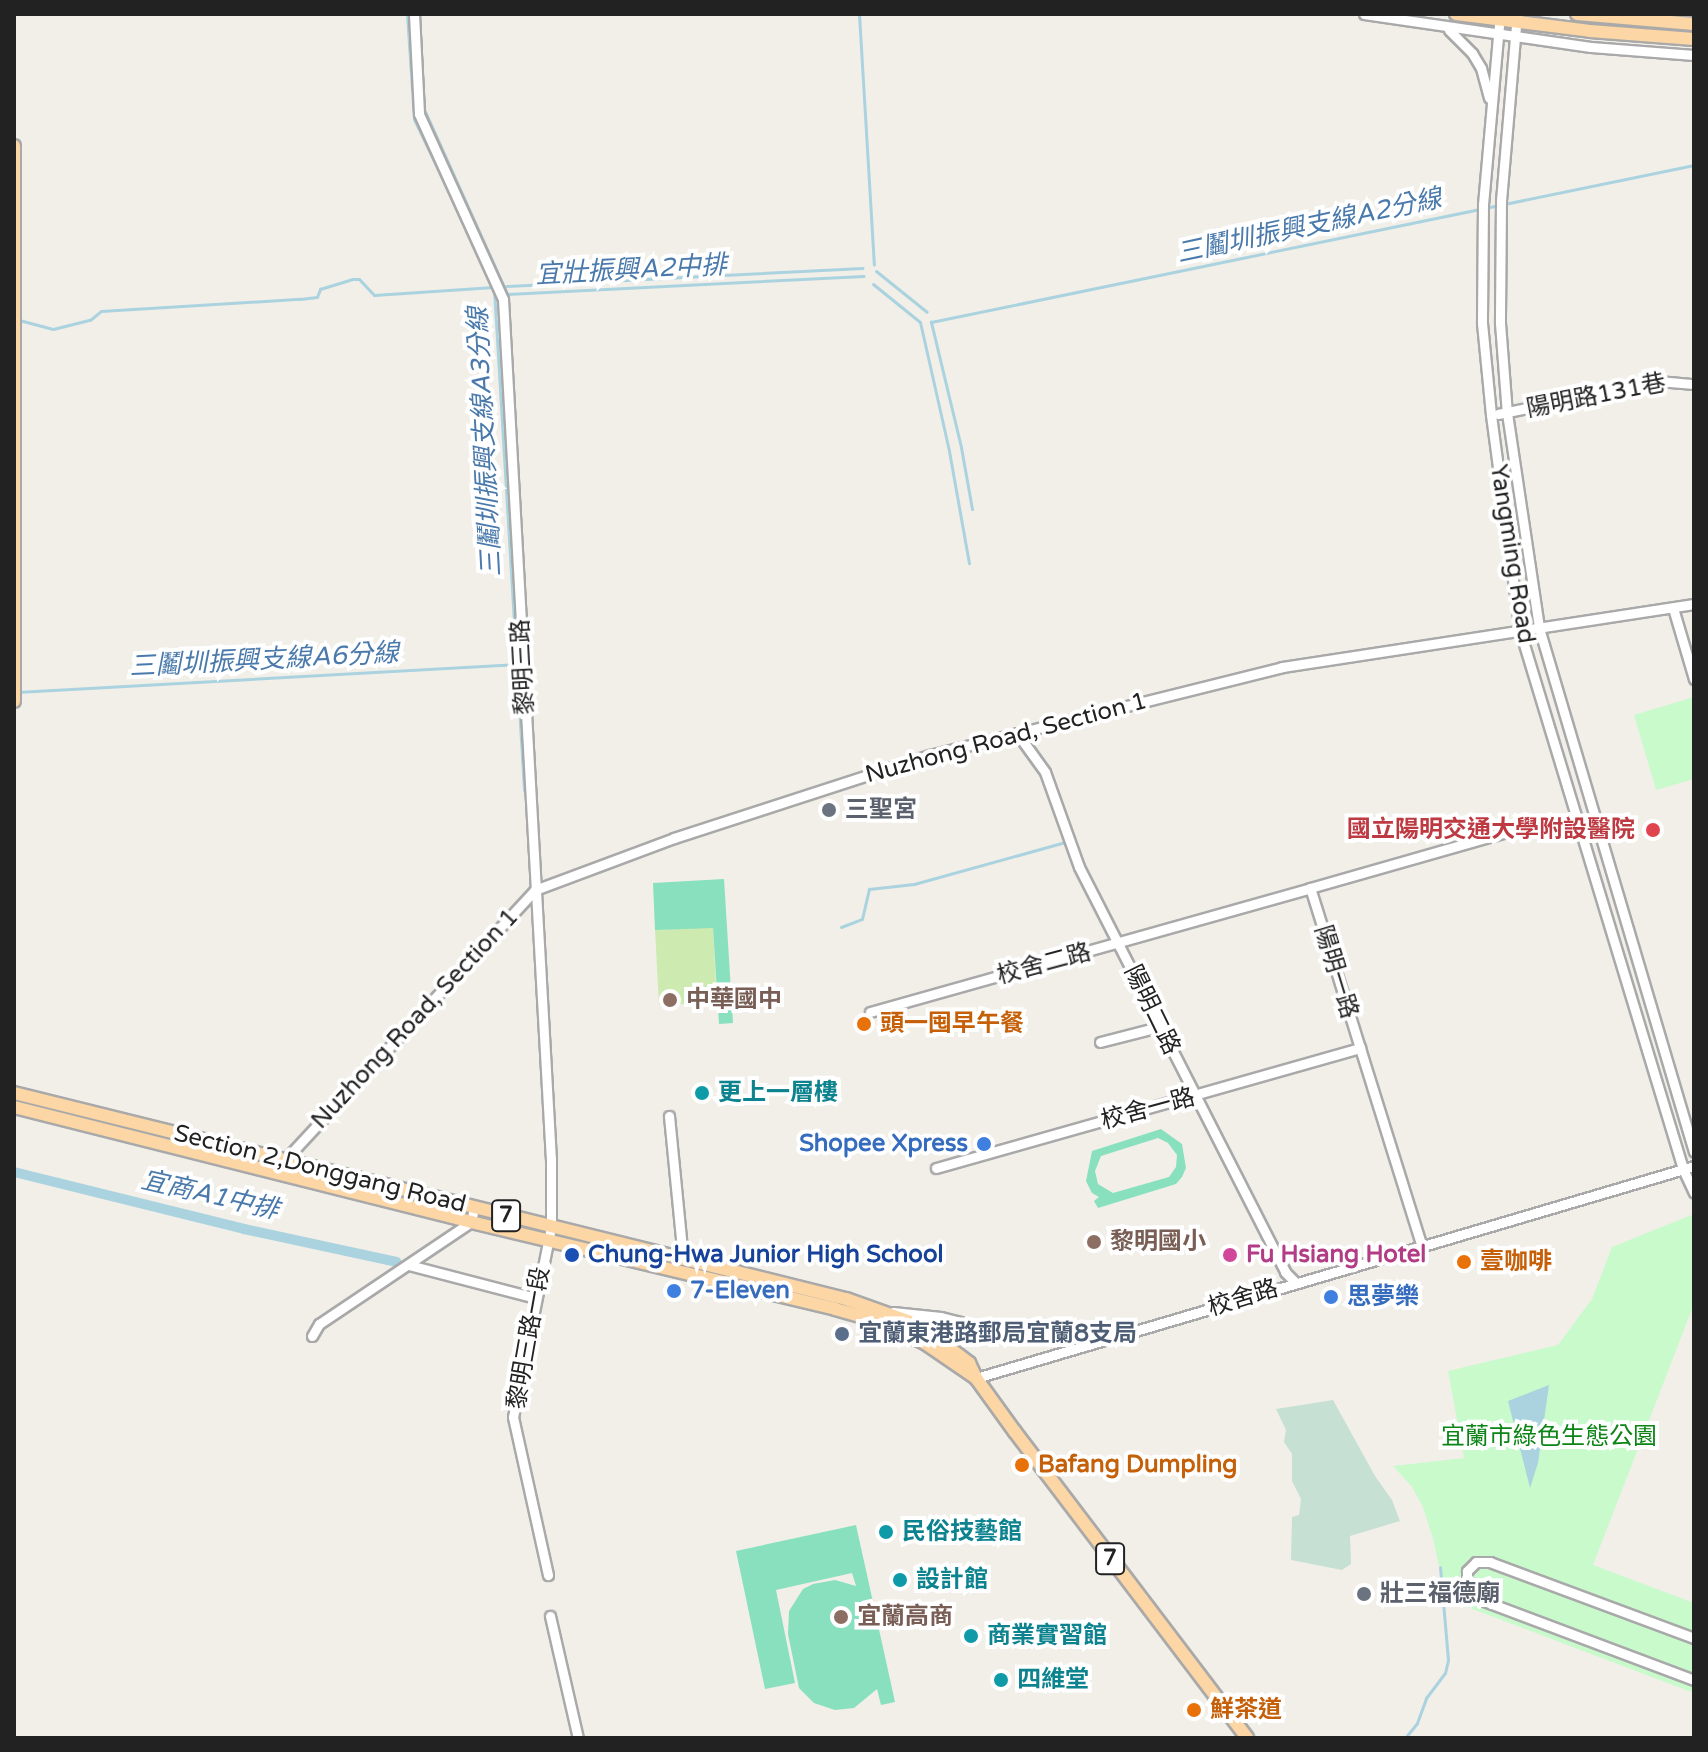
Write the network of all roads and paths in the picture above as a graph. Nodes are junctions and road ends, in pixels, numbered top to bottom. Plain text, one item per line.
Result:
1 (414, 14) edge
2 (1364, 14) edge
3 (1456, 14) edge
4 (1577, 14) edge
5 (1499, 17) edge
6 (1516, 19) edge
7 (1694, 24) edge
8 (1447, 29) junction
9 (1498, 35) junction
10 (1515, 37) junction
11 (1694, 39) edge
12 (1694, 55) edge
13 (1489, 121) junction
14 (14, 146) edge
15 (1694, 384) edge
16 (1502, 414) junction
17 (1694, 604) edge
18 (1673, 608) junction
19 (1539, 628) junction
20 (1520, 631) junction
21 (1694, 679) edge
22 (14, 701) edge
23 (1017, 733) junction
24 (1503, 833) dead end
25 (1310, 888) junction
26 (535, 890) junction
27 (1119, 944) junction
28 (870, 1012) dead end
29 (1159, 1027) junction
30 (1100, 1042) dead end
31 (1360, 1048) junction
32 (14, 1093) edge
33 (1194, 1097) junction
34 (14, 1107) edge
35 (669, 1116) dead end
36 (1694, 1152) edge
37 (285, 1161) junction
38 (1694, 1166) edge
39 (936, 1168) dead end
40 (1683, 1169) junction
41 (272, 1172) junction
42 (1694, 1193) edge
43 (474, 1208) junction
44 (471, 1222) junction
45 (551, 1227) junction
46 (546, 1241) junction
47 (1422, 1247) junction
48 (683, 1259) junction
49 (409, 1265) junction
50 (1295, 1282) junction
51 (536, 1298) junction
52 (888, 1312) junction
53 (980, 1327) dead end
54 (312, 1336) dead end
55 (976, 1378) junction
56 (548, 1575) dead end
57 (550, 1616) dead end
58 (1694, 1638) edge
59 (1694, 1680) edge
60 (578, 1738) edge
61 (1247, 1738) edge

1 - 26 street, 黎明三路
2 - 8 street
3 - 5 main road
4 - 7 main road
5 - 6 main road
5 - 9 street, Yangming Road
6 - 10 street, Yangming Road
6 - 11 main road
8 - 9 street
8 - 13 street
9 - 10 street
9 - 13 street, Yangming Road
10 - 12 street
10 - 16 street, Yangming Road
13 - 20 street, Yangming Road
14 - 22 main road
15 - 16 street, 陽明路131巷
16 - 19 street, Yangming Road
17 - 18 street, Nuzhong Road, Section 1
18 - 19 street, Nuzhong Road, Section 1
18 - 21 street
19 - 20 street, Nuzhong Road, Section 1
19 - 36 street, Yangming Road
20 - 23 street, Nuzhong Road, Section 1
20 - 40 street, Yangming Road
23 - 26 street, Nuzhong Road, Section 1
23 - 27 street, 陽明二路
24 - 25 street
25 - 27 street, 校舍二路
25 - 31 street, 陽明一路
26 - 37 street, Nuzhong Road, Section 1
26 - 45 street, 黎明三路
27 - 28 street, 校舍二路
27 - 29 street, 陽明二路
29 - 30 street
29 - 33 street, 陽明二路
31 - 33 street, 校舍一路
31 - 47 street, 陽明一路
32 - 37 main road, Section 2,Donggang Road / 7
33 - 39 street, 校舍一路
33 - 50 street, 陽明二路
34 - 41 main road, Section 2,Donggang Road / 7
35 - 48 street
37 - 41 street, Nuzhong Road, Section 1
37 - 43 main road, Section 2,Donggang Road / 7
38 - 40 street, 校舍路
40 - 42 street, Yangming Road
40 - 47 street, 校舍路
41 - 44 main road, Section 2,Donggang Road / 7
43 - 44 street
43 - 45 main road, Section 2,Donggang Road / 7
44 - 46 main road, Section 2,Donggang Road / 7
44 - 49 street
45 - 46 street, 黎明三路
45 - 48 main road, Section 2,Donggang Road / 7
46 - 51 street, 黎明三路一段
46 - 55 main road, Section 2,Donggang Road / 7
47 - 50 street, 校舍路
48 - 52 main road, Section 2,Donggang Road / 7
49 - 51 street
49 - 54 street
50 - 55 street, 校舍路
51 - 56 street, 黎明三路一段
52 - 53 street
52 - 55 main road, Section 2,Donggang Road / 7
55 - 61 main road, Section 2,Donggang Road / 7
57 - 60 street
58 - 59 street

